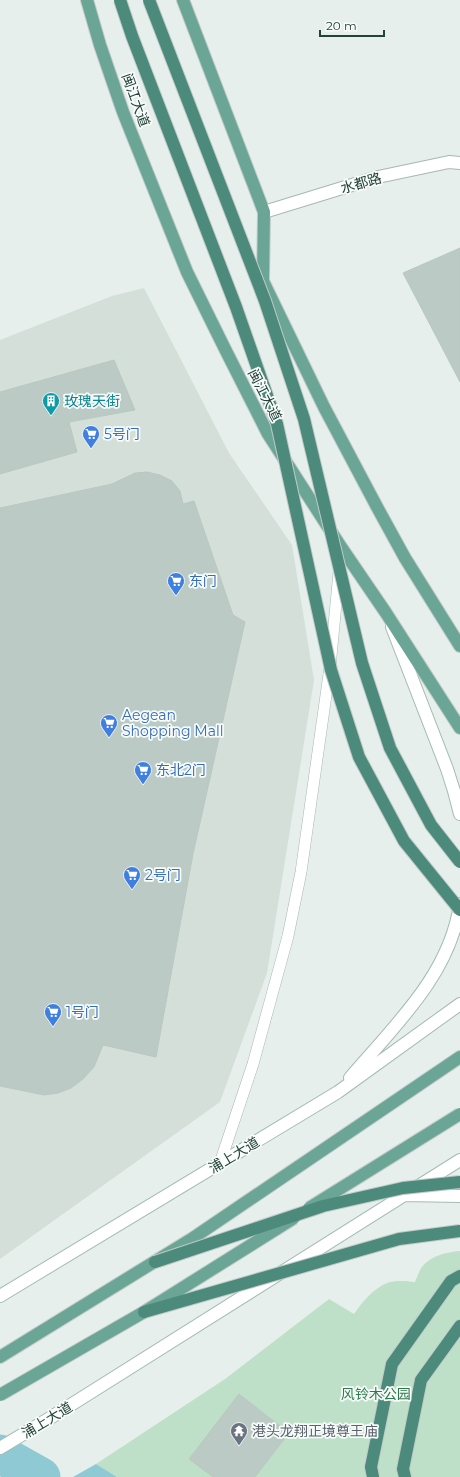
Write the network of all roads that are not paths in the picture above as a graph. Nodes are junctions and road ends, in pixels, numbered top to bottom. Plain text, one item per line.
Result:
1 (86, 0) edge
2 (120, 0) edge
3 (149, 0) edge
4 (184, 0) edge
5 (460, 163) edge
6 (264, 212) junction
7 (341, 547) junction
8 (386, 613) junction
9 (458, 641) edge
10 (460, 728) edge
11 (460, 814) edge
12 (460, 862) edge
13 (460, 904) edge
14 (460, 910) edge
15 (460, 1004) edge
16 (460, 1057) edge
17 (338, 1092) junction
18 (460, 1114) edge
19 (460, 1160) edge
20 (220, 1164) junction
21 (460, 1182) edge
22 (405, 1195) junction
23 (460, 1196) edge
24 (460, 1231) edge
25 (155, 1262) junction
26 (460, 1276) edge
27 (0, 1296) edge
28 (144, 1312) junction
29 (460, 1326) edge
30 (0, 1356) edge
31 (0, 1395) edge
32 (0, 1448) edge
33 (373, 1477) edge
34 (405, 1477) edge

1 - 7 main road, 闽江大道
2 - 14 highway, bridge
3 - 12 highway, bridge
4 - 6 main road
5 - 6 main road, 水都路
6 - 9 main road
7 - 8 main road, 闽江大道
7 - 20 lane
8 - 10 main road, 闽江大道
8 - 11 main road
13 - 17 main road
15 - 17 main road, 浦上大道
16 - 25 main road, bridge
17 - 20 main road, 浦上大道
18 - 28 main road, bridge
19 - 22 main road, 浦上大道
20 - 27 main road, 浦上大道
21 - 25 highway, bridge
22 - 23 main road
22 - 32 main road, 浦上大道
24 - 28 highway, bridge
25 - 30 main road
26 - 33 highway
28 - 31 main road, bridge
29 - 34 highway

